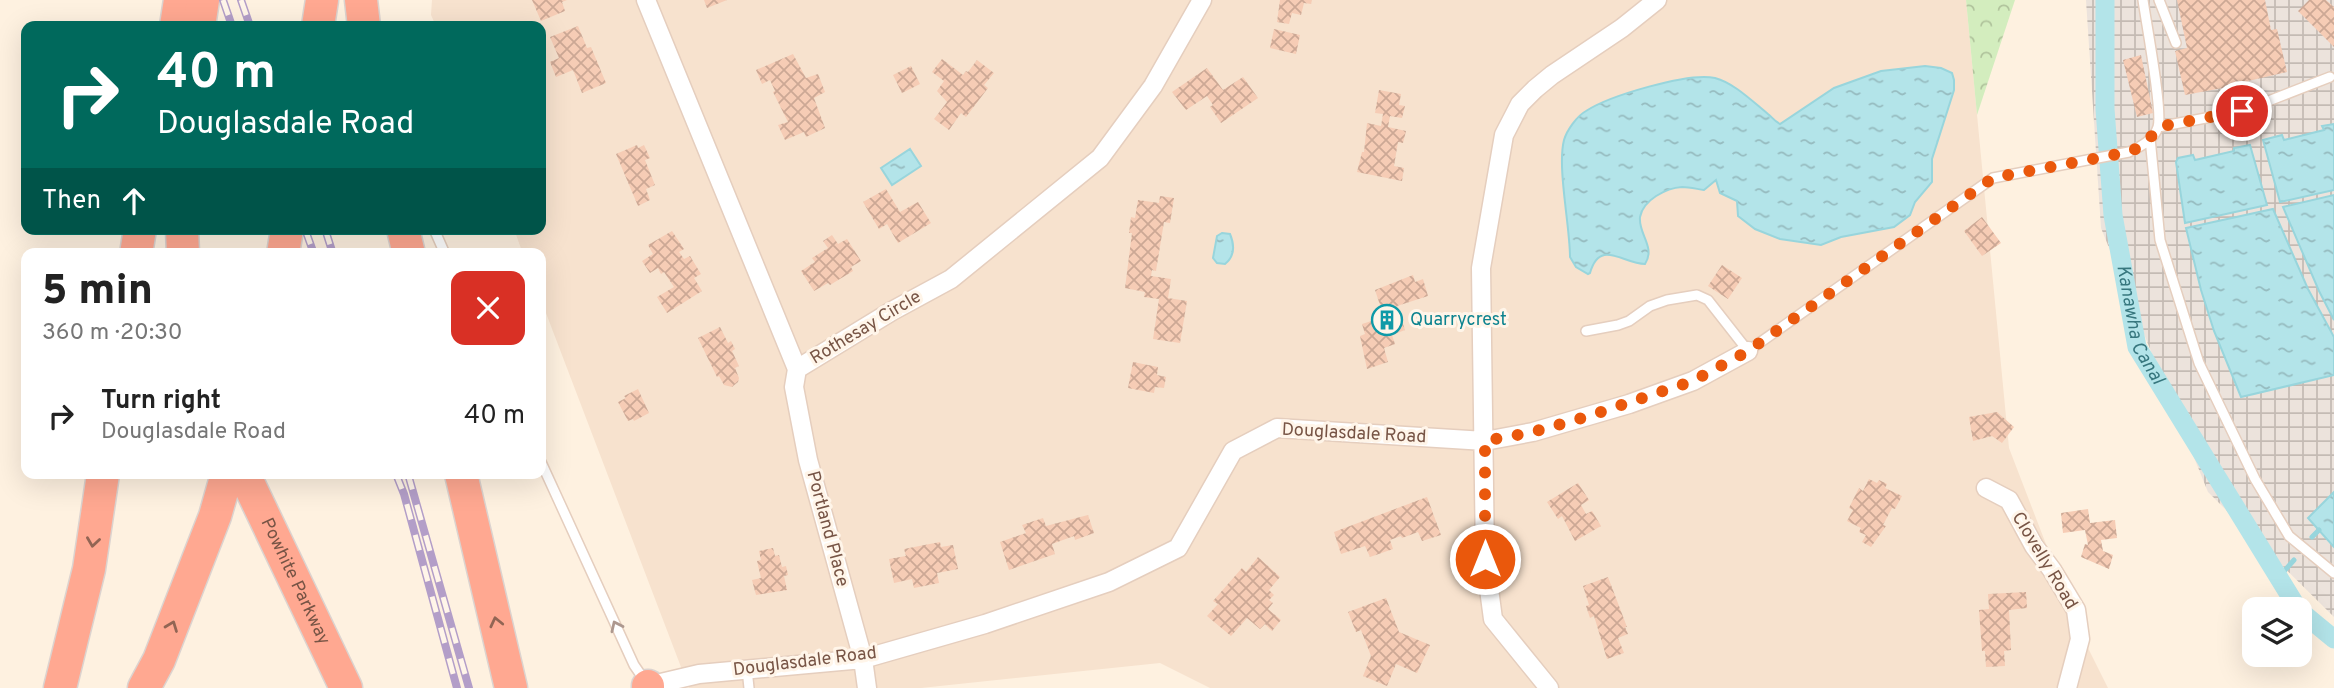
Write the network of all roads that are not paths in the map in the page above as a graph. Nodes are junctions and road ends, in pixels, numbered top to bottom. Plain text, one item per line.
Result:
1 (180, 0) edge
2 (204, 0) edge
3 (321, 0) edge
4 (361, 0) edge
5 (646, 0) edge
6 (1202, 0) edge
7 (1657, 0) edge
8 (2143, 0) edge
9 (2159, 0) edge
10 (177, 21) edge
11 (200, 21) edge
12 (319, 21) edge
13 (363, 21) edge
14 (2176, 43) dead end
15 (2330, 77) dead end
16 (2158, 127) junction
17 (2150, 138) junction
18 (1586, 331) dead end
19 (1748, 351) junction
20 (797, 369) junction
21 (1485, 441) junction
22 (546, 473) edge
23 (102, 479) edge
24 (226, 479) edge
25 (246, 479) edge
26 (462, 479) edge
27 (1986, 488) dead end
28 (2333, 573) edge
29 (863, 659) junction
30 (747, 669) junction
31 (648, 687) edge
32 (60, 688) edge
33 (144, 688) edge
34 (346, 688) edge
35 (511, 688) edge
36 (749, 688) edge
37 (867, 688) edge
38 (1549, 688) edge
39 (2067, 688) edge

1 - 10 highway
2 - 11 highway
3 - 12 highway
4 - 13 highway
5 - 20 street, Rothesay Circle
6 - 20 street, Rothesay Circle
7 - 21 street
8 - 16 lane
9 - 14 lane
15 - 16 lane
16 - 17 lane
17 - 19 lane
17 - 28 lane
18 - 19 lane
19 - 21 street, Douglasdale Road
20 - 29 street, Portland Place
21 - 29 street, Douglasdale Road
21 - 38 street
31 -> 22 lane
23 -> 32 highway
33 -> 24 highway
25 - 34 highway, Powhite Parkway
35 -> 26 highway
27 - 39 street, Clovelly Road
29 - 30 street, Douglasdale Road
29 - 37 street, Portland Place
30 - 31 street, Douglasdale Road
30 - 36 lane

